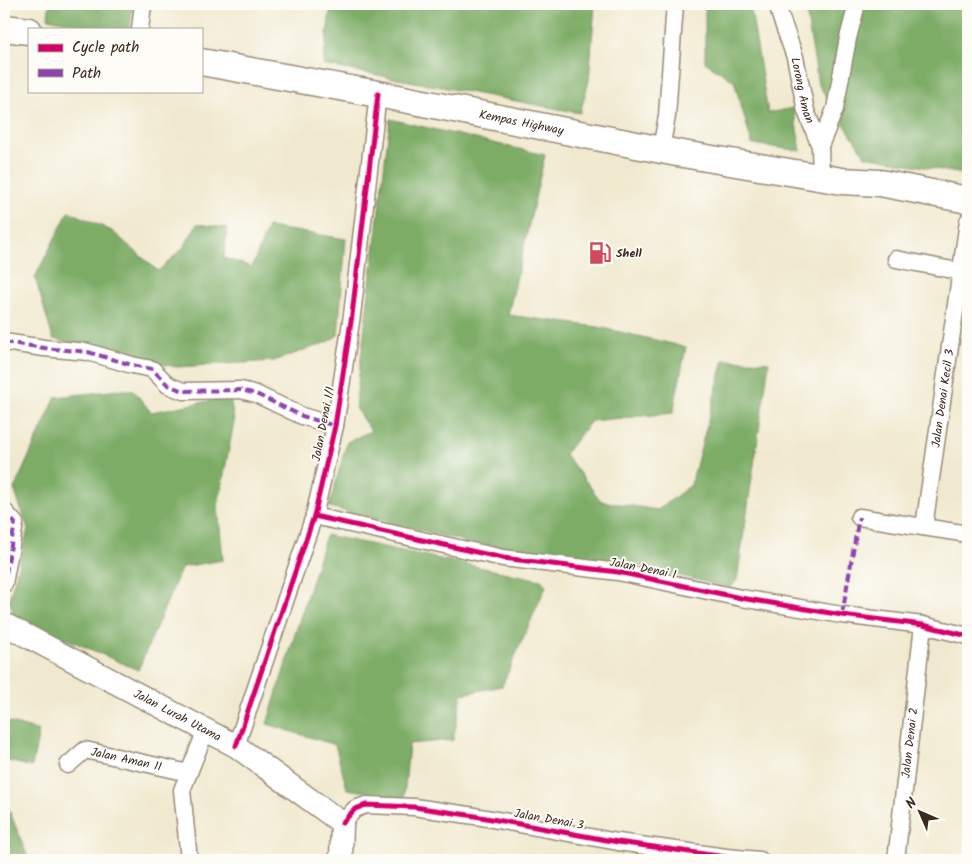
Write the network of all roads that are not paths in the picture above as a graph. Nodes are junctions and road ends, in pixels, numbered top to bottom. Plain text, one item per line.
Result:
1 (142, 4) edge
2 (675, 4) edge
3 (778, 4) edge
4 (857, 4) edge
5 (4, 28) edge
6 (140, 28) edge
7 (28, 32) edge
8 (202, 62) edge
9 (378, 94) junction
10 (820, 146) junction
11 (661, 149) junction
12 (831, 180) junction
13 (968, 200) edge
14 (968, 211) edge
15 (968, 222) edge
16 (896, 259) dead end
17 (964, 272) edge
18 (4, 342) edge
19 (335, 426) junction
20 (4, 511) edge
21 (314, 516) junction
22 (859, 517) dead end
23 (924, 527) junction
24 (968, 534) edge
25 (4, 584) edge
26 (4, 624) edge
27 (923, 625) junction
28 (968, 636) edge
29 (206, 730) junction
30 (236, 746) junction
31 (68, 765) dead end
32 (189, 773) junction
33 (342, 823) junction
34 (644, 853) edge
35 (189, 860) edge
36 (342, 860) edge
37 (760, 860) edge
38 (896, 860) edge

1 - 6 street
2 - 11 street
3 - 10 street, Lorong Aman
4 - 10 street
5 - 7 main road
8 - 9 main road, Kempas Highway
9 - 11 main road, Kempas Highway
9 - 19 street, Jalan Denai 1/1
10 - 12 street, Lorong Aman
11 - 12 main road, Kempas Highway
12 - 13 main road, Kempas Highway
12 - 14 main road, Kempas Highway
15 - 17 street, Jalan Denai Kecil 3
16 - 17 street
17 - 23 street, Jalan Denai Kecil 3
18 - 19 street
19 - 21 street, Jalan Denai 1/1
20 - 25 street
21 - 27 street, Jalan Denai 1
21 - 30 street, Jalan Denai 1/1
22 - 23 street
23 - 24 street
26 - 29 street, Jalan Lurah Utama
27 - 28 street, Jalan Denai 1
27 - 38 street, Jalan Denai 2
29 - 30 street, Jalan Lurah Utama
29 - 32 street
30 - 33 street, Jalan Lurah Utama
31 - 32 street, Jalan Aman 11
32 - 35 street
33 - 34 street, Jalan Denai 3
33 - 36 street
34 - 37 street, Jalan Denai 3

